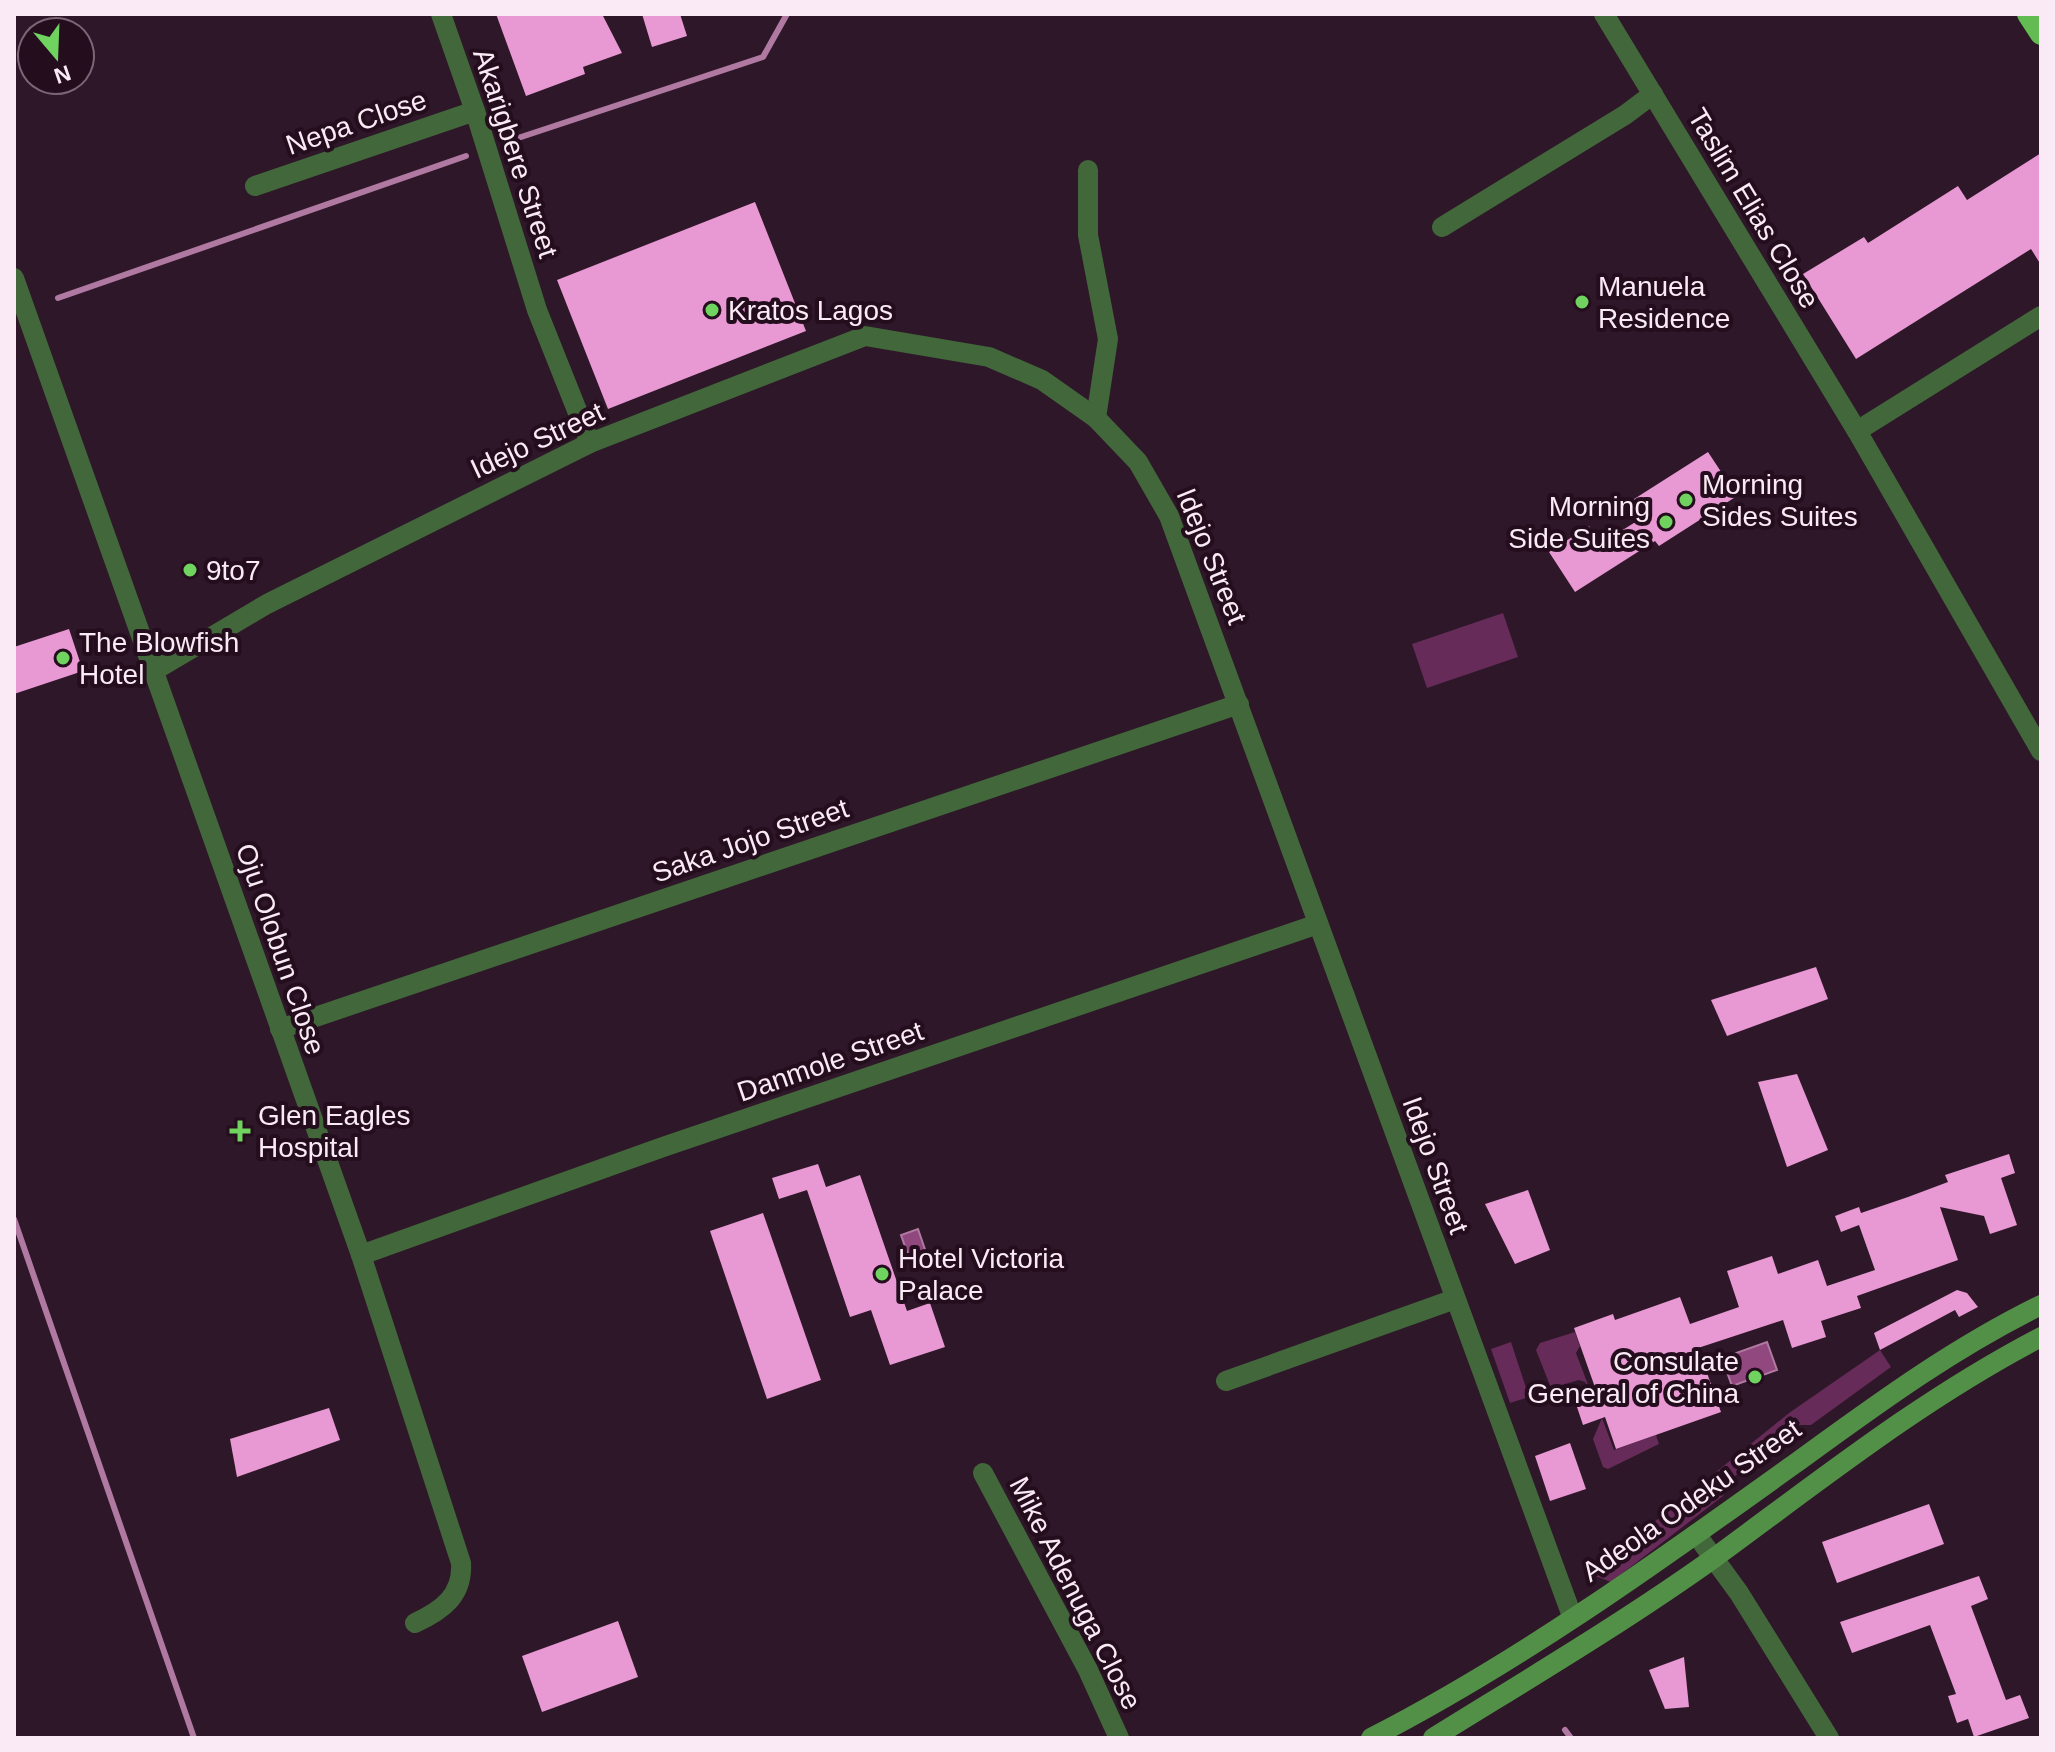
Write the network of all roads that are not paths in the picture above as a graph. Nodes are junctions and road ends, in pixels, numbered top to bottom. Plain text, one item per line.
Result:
1 (441, 14) edge
2 (1604, 14) edge
3 (2028, 14) edge
4 (2041, 34) edge
5 (1653, 94) junction
6 (475, 111) junction
7 (1088, 170) dead end
8 (255, 186) dead end
9 (1442, 227) dead end
10 (14, 278) edge
11 (2041, 316) edge
12 (1096, 418) junction
13 (1857, 431) junction
14 (590, 443) junction
15 (152, 672) junction
16 (1239, 704) junction
17 (2041, 751) edge
18 (1318, 924) junction
19 (280, 1029) junction
20 (361, 1255) junction
21 (1455, 1299) junction
22 (2041, 1305) edge
23 (2041, 1337) edge
24 (1226, 1381) dead end
25 (983, 1473) dead end
26 (1696, 1534) junction
27 (1713, 1558) junction
28 (1572, 1616) junction
29 (415, 1623) dead end
30 (1119, 1738) edge
31 (1371, 1738) edge
32 (1433, 1738) edge
33 (1829, 1738) edge

1 - 6 street, Akarigbere Street
2 - 5 street, Taslim Elias Close
3 - 4 highway
5 - 9 street
5 - 13 street, Taslim Elias Close
6 - 8 street, Nepa Close
6 - 14 street, Akarigbere Street
7 - 12 street
10 - 15 street, Oju Olobun Close
11 - 13 street
12 - 14 street, Idejo Street
12 - 16 street, Idejo Street
13 - 17 street, Taslim Elias Close
14 - 15 street, Idejo Street
15 - 19 street, Oju Olobun Close
16 - 18 street, Idejo Street
16 - 19 street, Saka Jojo Street
18 - 20 street, Danmole Street
18 - 21 street, Idejo Street
19 - 20 street, Oju Olobun Close
20 - 29 street, Oju Olobun Close
21 - 24 street
21 - 28 street, Idejo Street
22 - 26 main road, Adeola Odeku Street
23 - 27 main road, Adeola Odeku Street
25 - 30 street, Mike Adenuga Close
26 - 27 street
26 - 28 main road, Adeola Odeku Street
27 - 32 main road, Adeola Odeku Street
27 - 33 street
28 - 31 main road, Adeola Odeku Street

